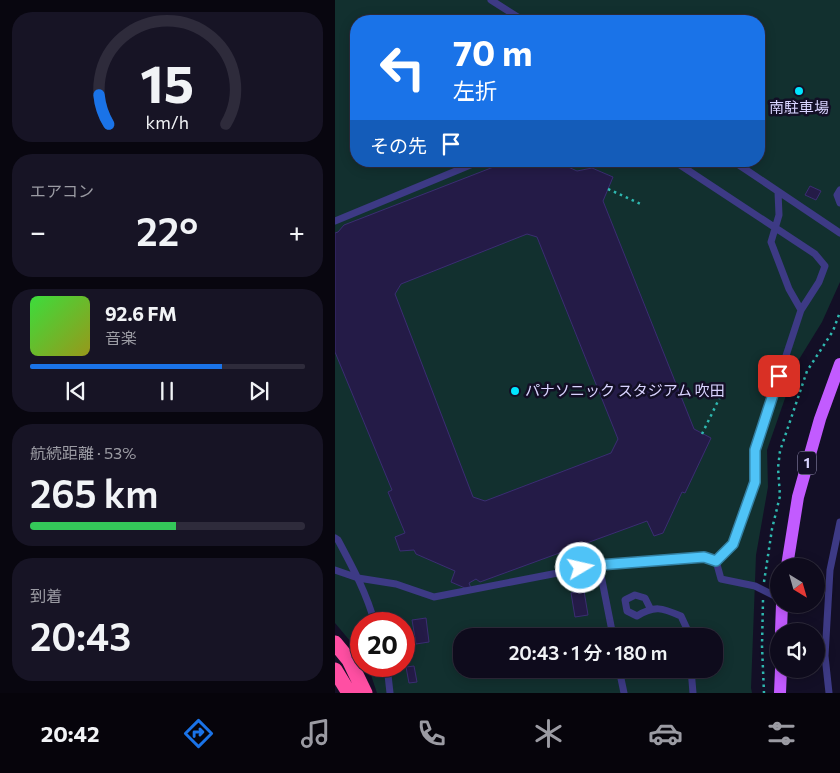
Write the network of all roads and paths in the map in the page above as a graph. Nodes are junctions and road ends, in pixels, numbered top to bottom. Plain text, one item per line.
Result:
1 (491, 0) edge
2 (515, 15) edge
3 (466, 167) edge
4 (683, 167) edge
5 (742, 167) edge
6 (608, 189) dead end
7 (840, 190) edge
8 (778, 192) junction
9 (840, 203) edge
10 (643, 205) dead end
11 (335, 221) edge
12 (775, 228) junction
13 (840, 233) edge
14 (801, 310) junction
15 (840, 312) edge
16 (840, 364) edge
17 (720, 397) dead end
18 (702, 434) dead end
19 (840, 522) edge
20 (335, 538) edge
21 (788, 558) edge
22 (716, 561) junction
23 (599, 565) junction
24 (335, 570) edge
25 (358, 578) junction
26 (763, 589) junction
27 (770, 593) edge
28 (650, 608) dead end
29 (372, 612) edge
30 (611, 628) edge
31 (686, 628) edge
32 (335, 643) edge
33 (335, 670) edge
34 (388, 677) edge
35 (621, 678) edge
36 (692, 678) edge
37 (781, 678) edge
38 (349, 693) edge
39 (365, 693) edge
40 (390, 693) edge
41 (624, 693) edge
42 (693, 693) edge
43 (764, 693) edge
44 (780, 693) edge
45 (829, 693) edge

1 - 2 lane
3 - 11 lane
4 - 12 lane
5 - 8 lane
6 - 10 path
7 - 9 lane
8 - 12 lane
8 - 13 lane
12 - 14 lane
12 - 14 lane
14 - 22 lane
15 - 26 path
16 - 21 main road, 1
17 - 18 path
19 - 45 lane
20 - 25 lane
22 - 23 lane
22 - 26 lane
23 - 25 lane
23 - 30 lane
24 - 25 lane
25 - 29 lane
26 - 27 lane
26 - 43 path
28 - 31 lane
32 - 39 highway
33 - 38 highway
34 - 40 lane
35 - 41 lane
36 - 42 lane
37 - 44 main road

